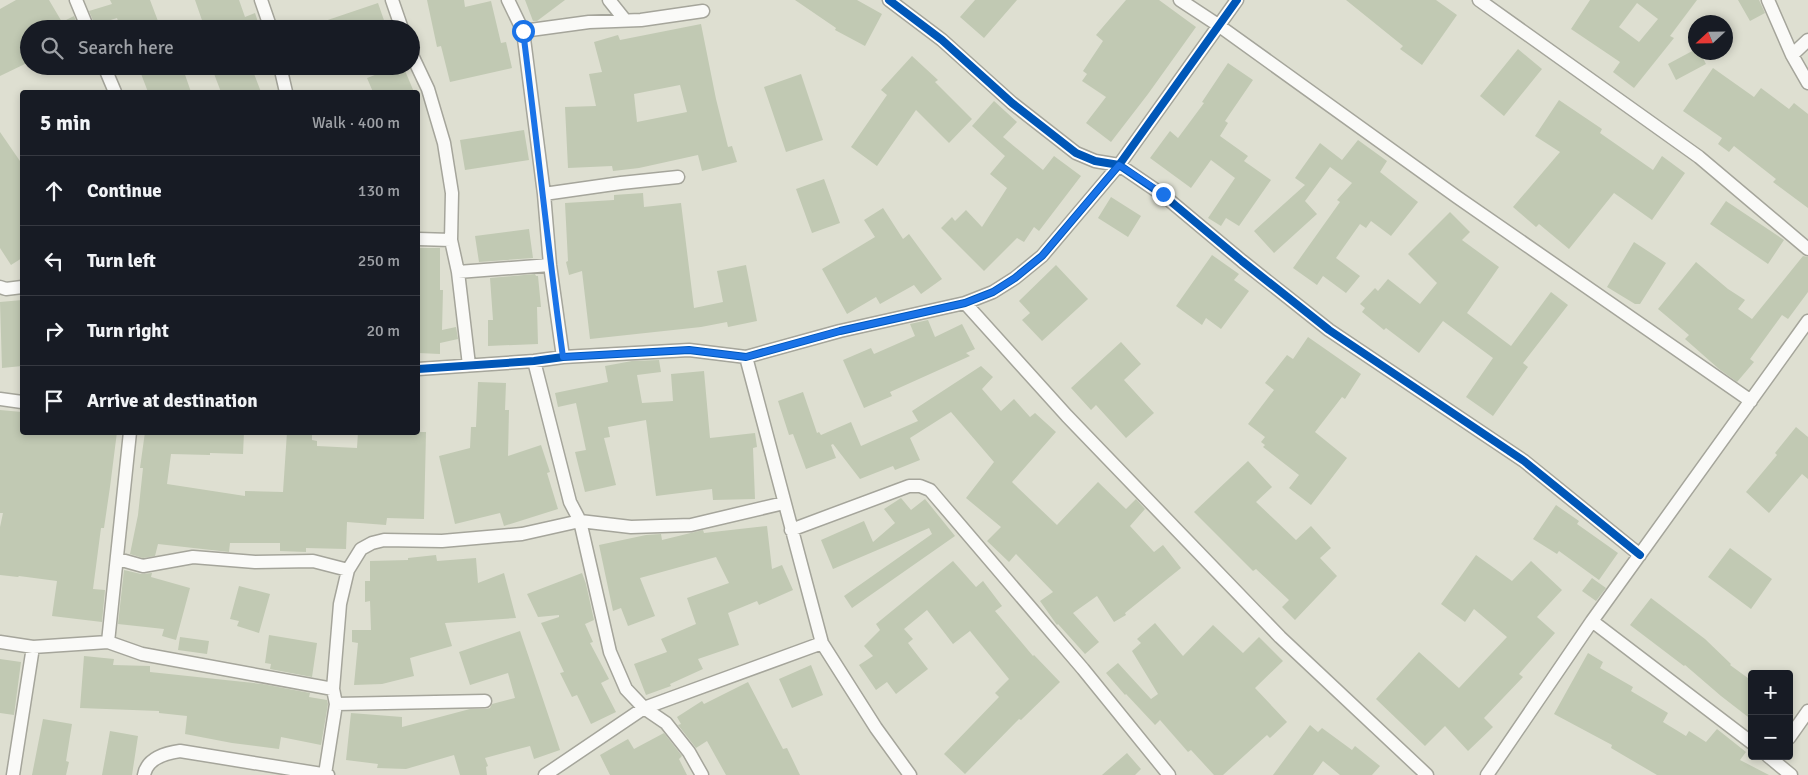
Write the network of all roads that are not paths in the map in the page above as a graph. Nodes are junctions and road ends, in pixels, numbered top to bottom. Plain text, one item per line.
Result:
1 (76, 0) edge
2 (261, 0) edge
3 (392, 0) edge
4 (508, 0) edge
5 (609, 0) edge
6 (889, 0) edge
7 (1180, 0) edge
8 (1237, 0) edge
9 (1479, 0) edge
10 (1768, 0) edge
11 (703, 11) dead end
12 (84, 20) edge
13 (268, 20) edge
14 (399, 20) edge
15 (625, 20) junction
16 (1218, 25) junction
17 (523, 31) junction
18 (1808, 40) edge
19 (1792, 55) junction
20 (420, 72) edge
21 (107, 75) edge
22 (282, 75) edge
23 (1808, 83) edge
24 (113, 90) edge
25 (286, 90) edge
26 (1119, 165) junction
27 (678, 177) dead end
28 (544, 194) junction
29 (420, 239) edge
30 (451, 240) junction
31 (1808, 249) edge
32 (550, 265) junction
33 (458, 272) junction
34 (0, 287) edge
35 (20, 287) edge
36 (965, 303) junction
37 (1808, 321) edge
38 (563, 357) junction
39 (746, 357) junction
40 (534, 361) junction
41 (469, 365) junction
42 (420, 369) edge
43 (0, 399) edge
44 (1751, 401) junction
45 (20, 402) edge
46 (130, 435) edge
47 (784, 503) junction
48 (580, 521) junction
49 (791, 530) junction
50 (1640, 555) junction
51 (118, 559) junction
52 (348, 570) junction
53 (1592, 621) junction
54 (0, 642) edge
55 (108, 642) junction
56 (822, 643) junction
57 (33, 647) junction
58 (333, 689) junction
59 (485, 701) dead end
60 (336, 704) junction
61 (644, 708) junction
62 (1808, 711) edge
63 (1793, 732) edge
64 (1748, 741) edge
65 (1775, 760) edge
66 (14, 775) edge
67 (144, 775) edge
68 (327, 775) edge
69 (545, 775) edge
70 (702, 775) edge
71 (910, 775) edge
72 (1169, 775) edge
73 (1427, 775) edge
74 (1487, 775) edge
75 (1791, 775) edge

1 - 12 street
2 - 13 street
3 - 14 street
4 - 17 street
5 - 15 street
6 - 26 street
7 - 16 street
8 - 16 street
9 - 31 street
10 - 19 street
11 - 15 street
15 - 17 street
16 - 26 street
16 - 44 street
17 - 28 street
18 - 19 street
19 - 23 street
20 - 30 street
21 - 24 street
22 - 25 street
26 - 36 street
26 - 50 street
27 - 28 street
28 - 32 street
29 - 30 street
30 - 33 street
32 - 33 street
32 - 38 street
33 - 41 street
34 - 35 street
36 - 39 street
36 - 73 street
37 - 44 street
38 - 39 street
38 - 40 street
39 - 47 street
40 - 41 street
40 - 48 street
41 - 42 street
43 - 45 street
44 - 50 street
46 - 51 street
47 - 48 street
47 - 49 street
48 - 52 street
48 - 61 street
49 - 56 street
49 - 72 street
50 - 53 street
51 - 52 street
51 - 55 street
52 - 58 street
53 - 64 street
53 - 74 street
54 - 57 street
55 - 57 street
55 - 58 street
56 - 61 street
56 - 71 street
57 - 66 street
58 - 60 street
59 - 60 street
60 - 68 street
61 - 69 street
61 - 70 street
62 - 63 street
65 - 75 street
67 - 68 street

